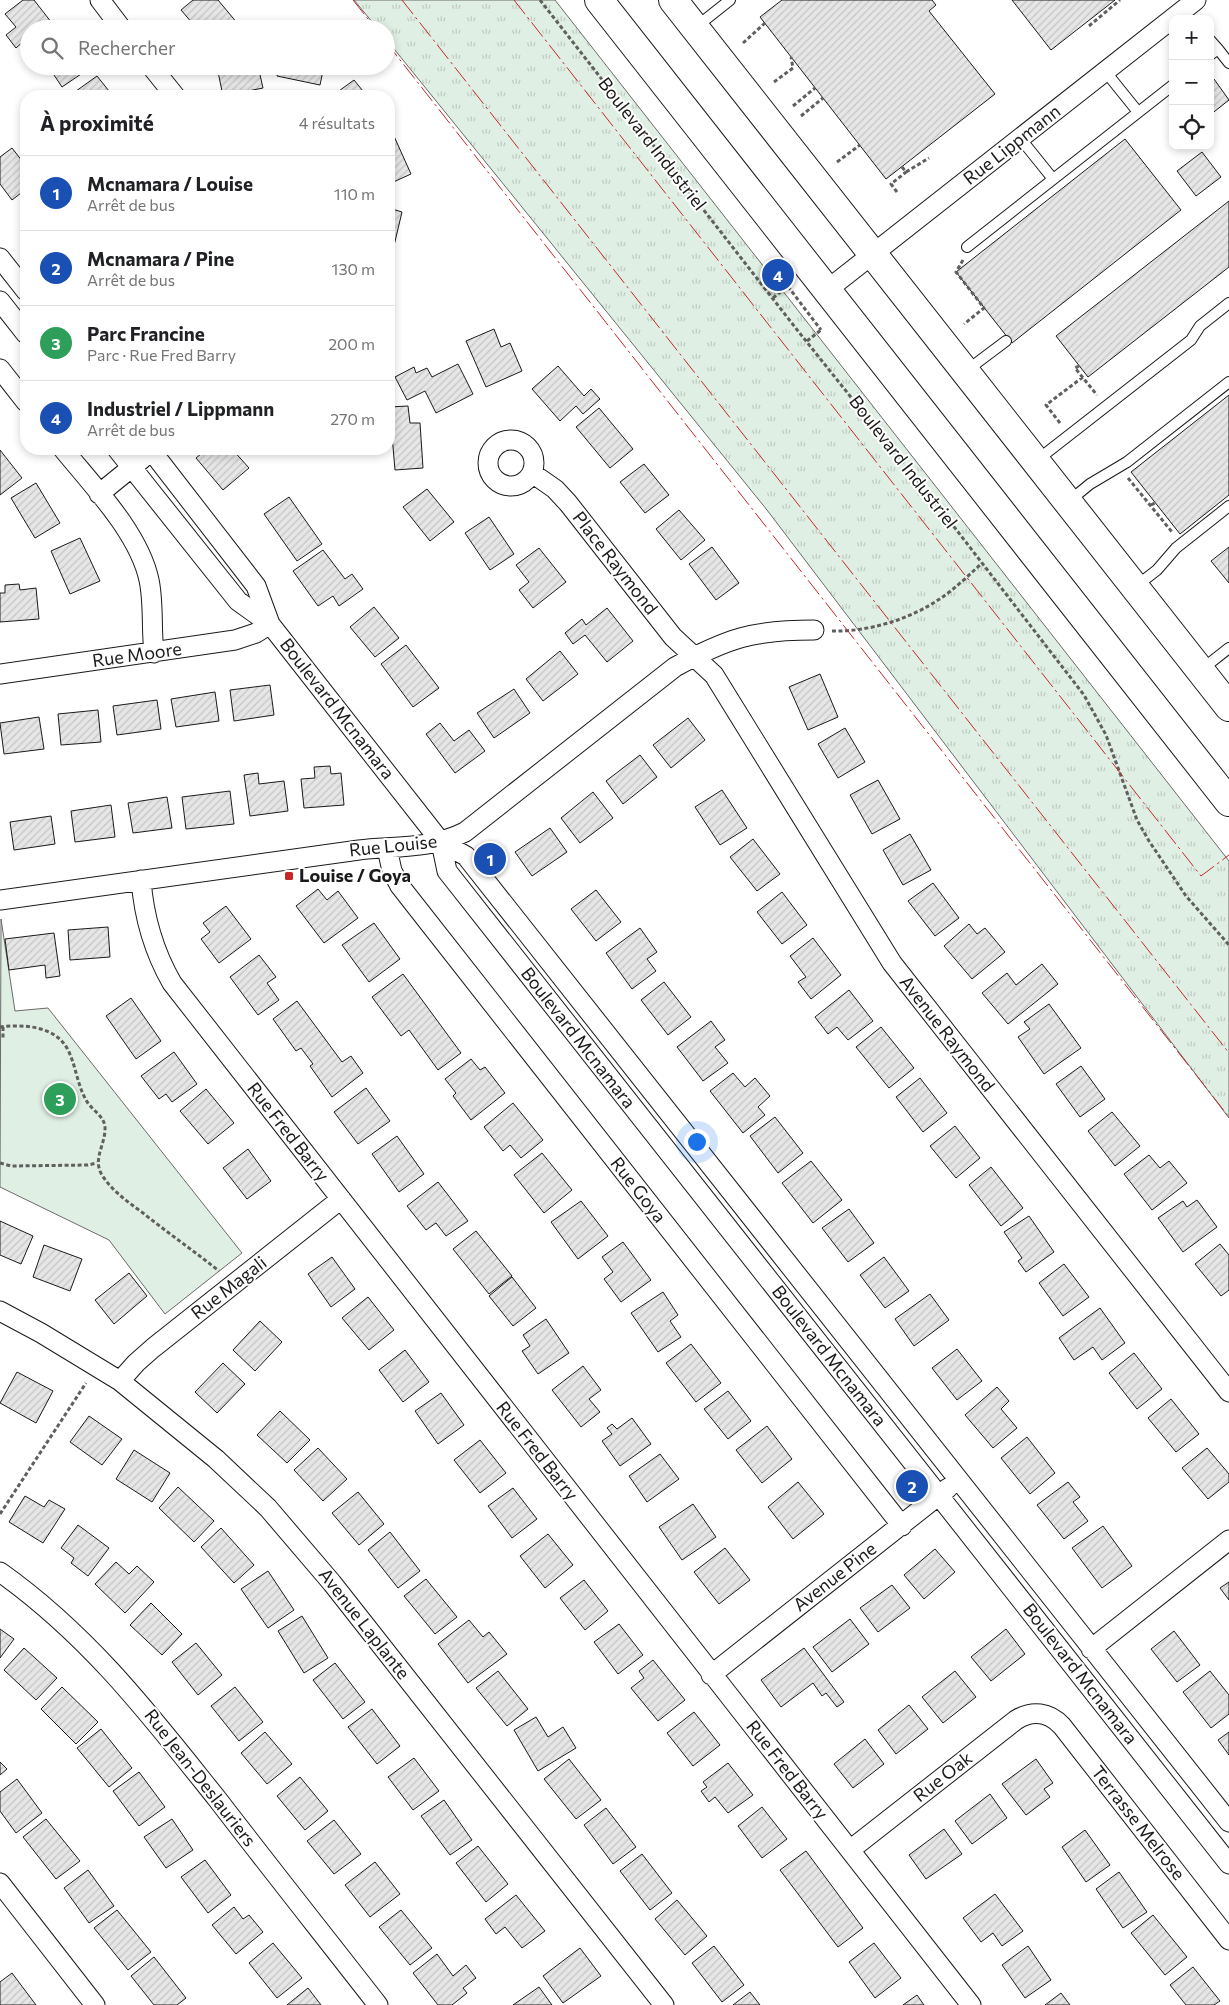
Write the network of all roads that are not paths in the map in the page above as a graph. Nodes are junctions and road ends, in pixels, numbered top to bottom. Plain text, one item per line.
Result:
1 (100, 0) edge
2 (600, 0) edge
3 (673, 0) edge
4 (730, 0) edge
5 (1192, 9) edge
6 (115, 20) edge
7 (695, 28) junction
8 (1214, 52) edge
9 (1229, 63) edge
10 (1105, 71) junction
11 (159, 75) edge
12 (1169, 88) edge
13 (170, 90) edge
14 (1138, 112) junction
15 (1020, 138) junction
16 (1053, 179) junction
17 (967, 247) dead end
18 (873, 255) junction
19 (0, 258) edge
20 (20, 283) edge
21 (827, 290) junction
22 (0, 301) edge
23 (1229, 303) edge
24 (20, 326) edge
25 (1006, 341) dead end
26 (0, 369) edge
27 (965, 372) junction
28 (1229, 382) edge
29 (20, 394) edge
30 (68, 455) edge
31 (122, 455) edge
32 (146, 455) edge
33 (156, 455) edge
34 (1035, 461) junction
35 (132, 468) junction
36 (532, 473) dead end
37 (99, 494) junction
38 (1067, 502) junction
39 (1229, 506) edge
40 (1134, 587) junction
41 (270, 624) junction
42 (814, 630) dead end
43 (1229, 648) edge
44 (154, 652) junction
45 (694, 656) junction
46 (1200, 671) junction
47 (0, 674) edge
48 (1229, 708) edge
49 (1229, 802) edge
50 (441, 842) junction
51 (387, 848) junction
52 (140, 880) junction
53 (0, 900) edge
54 (341, 1199) junction
55 (0, 1311) edge
56 (120, 1381) junction
57 (1229, 1392) edge
58 (958, 1479) junction
59 (939, 1495) junction
60 (902, 1526) junction
61 (1229, 1540) edge
62 (0, 1572) edge
63 (1091, 1649) junction
64 (711, 1675) junction
65 (1040, 1713) joint
66 (1229, 1822) edge
67 (850, 1850) junction
68 (1229, 1864) edge
69 (0, 1883) edge
70 (1229, 1940) edge
71 (656, 2002) edge
72 (95, 2005) edge
73 (378, 2005) edge
74 (971, 2005) edge

1 - 6 street
2 - 21 street
3 - 7 street
4 - 7 lane
5 - 10 street, Rue Lippmann
7 - 18 street
8 - 9 lane
10 - 14 lane
10 - 15 street, Rue Lippmann
11 - 13 street
12 - 14 lane
14 - 16 lane
15 - 16 lane
15 - 18 street, Rue Lippmann
16 - 17 lane
18 - 21 street, Rue Lippmann
18 - 27 street
19 - 20 street
21 - 49 street
22 - 24 street
23 - 34 lane
25 - 27 lane
26 - 29 street
27 - 34 street
28 - 38 lane
30 - 37 street
31 - 35 street, Boulevard Mcnamara
32 - 35 street
33 - 41 street, Boulevard Mcnamara
34 - 38 street
35 - 37 street
35 - 41 street, Boulevard Mcnamara
36 - 45 street, Place Raymond
37 - 44 street
38 - 40 street
39 - 40 lane
40 - 46 street
41 - 44 street, Rue Moore
41 - 50 street, Boulevard Mcnamara
42 - 45 street, Rue Louise
43 - 46 lane
44 - 47 street, Rue Moore
45 - 50 street, Rue Louise
45 - 57 street, Avenue Raymond
46 - 48 street
50 - 51 street, Rue Louise
50 - 58 street, Boulevard Mcnamara
50 - 59 street, Boulevard Mcnamara
51 - 52 street, Rue Louise
51 - 60 street, Rue Goya
52 - 53 street, Rue Louise
52 - 54 street, Rue Fred Barry
54 - 56 street, Rue Magali
54 - 64 street, Rue Fred Barry
55 - 56 street, Avenue Laplante
56 - 71 street, Avenue Laplante
58 - 59 street, Avenue Pine
58 - 63 street, Boulevard Mcnamara
59 - 60 street, Avenue Pine
59 - 68 street, Boulevard Mcnamara
60 - 64 street, Avenue Pine
61 - 63 street
62 - 73 street, Rue Jean-Deslauriers
63 - 66 street, Boulevard Mcnamara
64 - 67 street, Rue Fred Barry
65 - 67 street, Rue Oak
65 - 70 street, Terrasse Melrose
67 - 74 street, Rue Fred Barry
69 - 72 street

